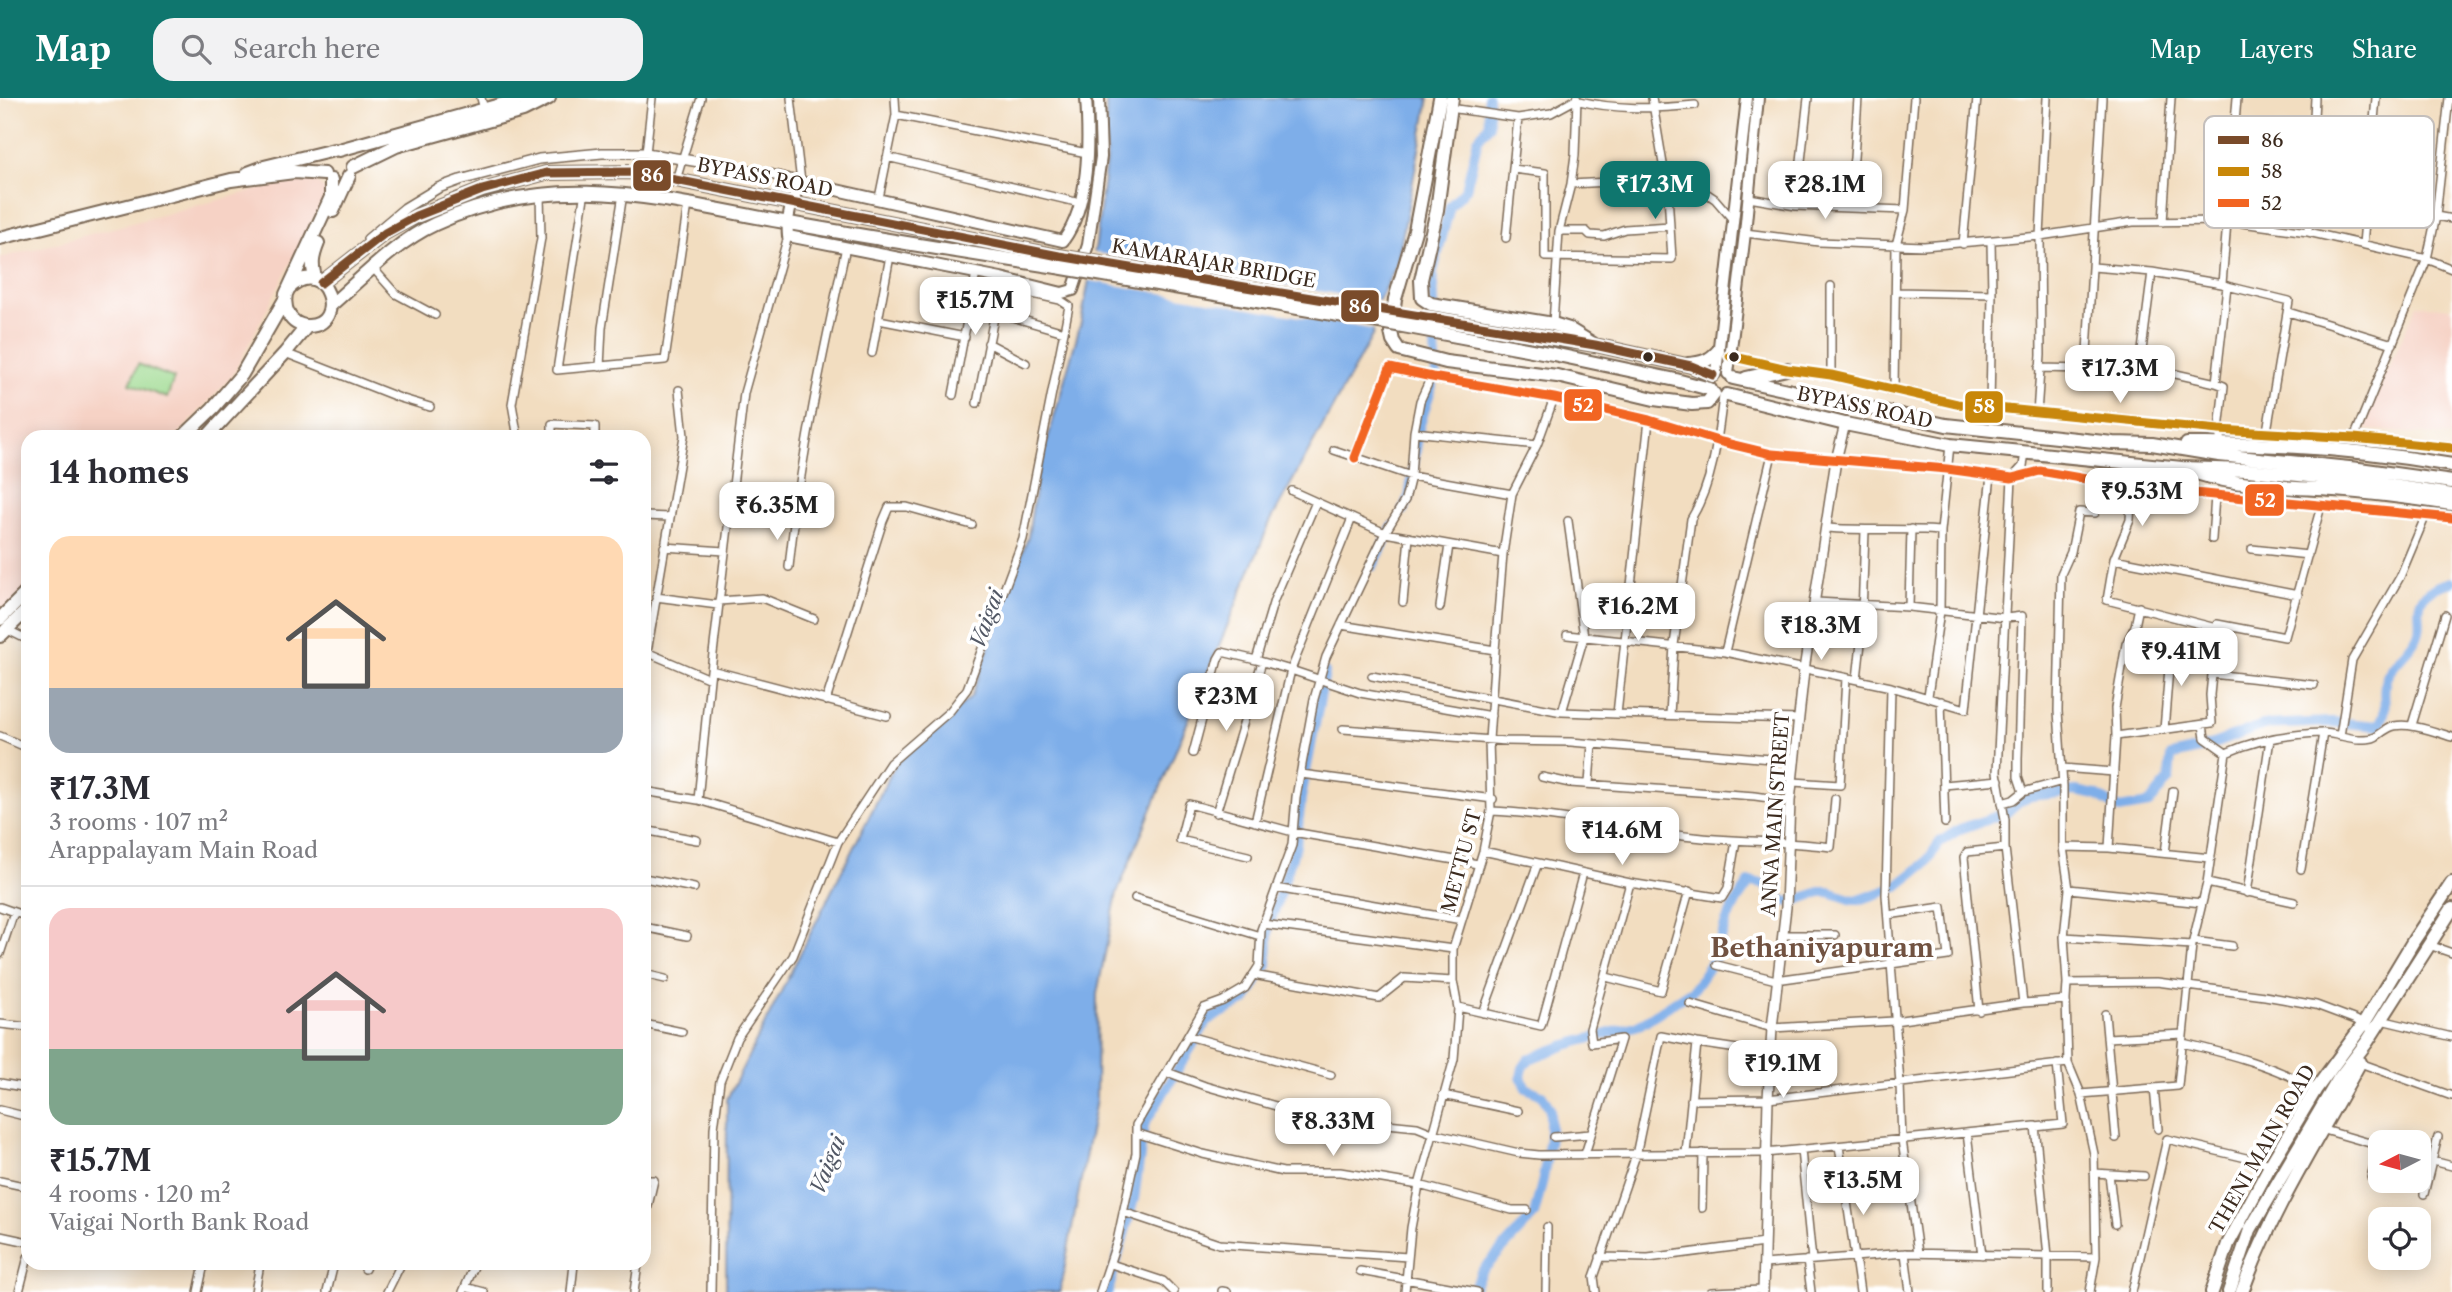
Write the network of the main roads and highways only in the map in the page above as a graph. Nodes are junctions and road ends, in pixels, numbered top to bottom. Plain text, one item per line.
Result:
1 (525, 98) edge
2 (549, 98) edge
3 (1086, 98) edge
4 (1099, 98) edge
5 (1440, 98) edge
6 (1747, 98) edge
7 (1758, 98) edge
8 (1451, 103) edge
9 (483, 104) edge
10 (337, 150) junction
11 (351, 172) junction
12 (328, 177) junction
13 (232, 180) junction
14 (792, 201) junction
15 (787, 229) junction
16 (0, 238) edge
17 (1058, 261) junction
18 (318, 282) junction
19 (289, 288) junction
20 (284, 301) junction
21 (331, 305) junction
22 (1404, 321) joint
23 (307, 326) junction
24 (1435, 326) junction
25 (1595, 345) junction
26 (1724, 353) junction
27 (1685, 364) junction
28 (1787, 369) road end
29 (1726, 376) junction
30 (1719, 394) junction
31 (190, 430) edge
32 (213, 430) edge
33 (2220, 449) junction
34 (2452, 465) edge
35 (2182, 468) junction
36 (2452, 482) edge
37 (2452, 495) edge
38 (2452, 504) edge
39 (21, 601) edge
40 (21, 614) edge
41 (2, 628) edge
42 (2452, 883) edge
43 (2452, 909) edge
44 (2369, 1030) junction
45 (2212, 1292) edge
46 (2229, 1292) edge
47 (2242, 1292) edge

1 - 9 main road
2 - 11 main road
3 - 14 main road
4 - 15 main road
5 - 30 main road
6 - 26 main road
7 - 26 main road
8 - 25 main road
9 - 10 main road
10 - 11 main road
10 - 12 main road
10 - 13 main road
11 - 12 main road
11 - 18 main road
12 - 13 main road
12 - 19 main road
13 - 16 main road
14 - 15 main road
14 - 17 main road, BYPASS ROAD
14 - 18 main road, BYPASS ROAD
15 - 17 main road, BYPASS ROAD
15 - 21 main road, BYPASS ROAD
17 - 22 main road, KAMARAJAR BRIDGE, bridge
18 - 19 main road
18 - 21 main road
19 - 20 main road
20 - 23 main road
20 - 31 main road
21 - 23 main road
22 - 24 main road, BYPASS ROAD
23 - 32 main road
24 - 25 main road, BYPASS ROAD
24 - 30 main road, BYPASS ROAD
25 - 27 main road, BYPASS ROAD
26 - 27 main road
26 - 29 main road
27 - 29 main road, BYPASS ROAD
28 - 29 main road
29 - 30 main road
29 - 30 main road
29 - 33 main road, BYPASS ROAD
30 - 35 main road, BYPASS ROAD
33 - 34 main road
33 - 36 main road
35 - 37 main road, BYPASS ROAD
35 - 38 main road
39 - 41 main road
40 - 41 main road
42 - 44 main road, THENI MAIN ROAD
43 - 44 main road, THENI MAIN ROAD
44 - 45 main road, THENI MAIN ROAD
44 - 46 main road, THENI MAIN ROAD
44 - 47 main road, THENI MAIN ROAD

